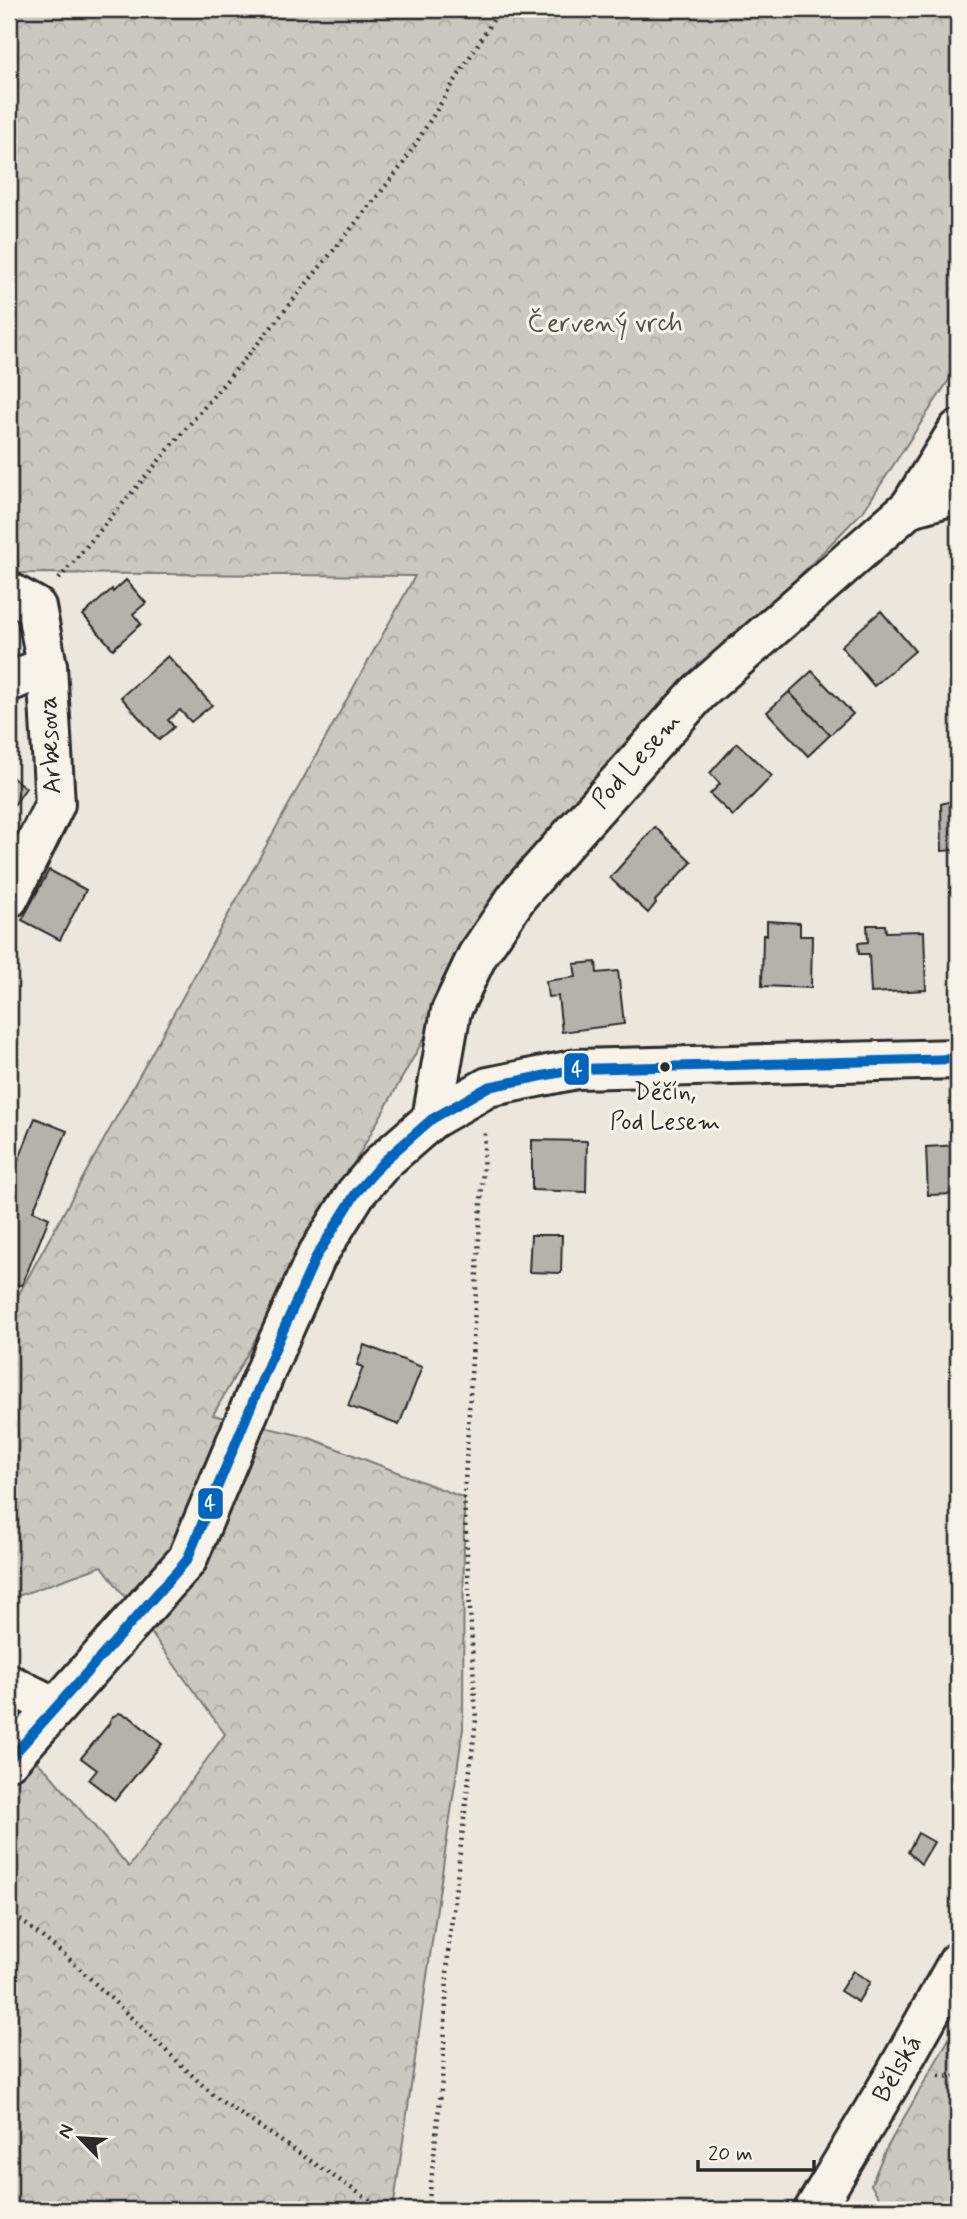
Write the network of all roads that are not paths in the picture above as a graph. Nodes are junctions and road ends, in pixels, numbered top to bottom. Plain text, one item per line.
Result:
1 (958, 430) edge
2 (958, 495) edge
3 (910, 507) junction
4 (22, 599) edge
5 (47, 666) junction
6 (9, 682) edge
7 (9, 898) edge
8 (958, 1059) edge
9 (432, 1119) junction
10 (9, 1684) edge
11 (55, 1707) junction
12 (17, 1750) edge
13 (958, 1962) edge
14 (814, 2210) edge

1 - 3 street
2 - 3 street, Pod Lesem
3 - 9 street, Pod Lesem
4 - 5 street, Arbesova
5 - 6 street
5 - 7 street, Arbesova
8 - 9 street
9 - 11 street
10 - 11 street
11 - 12 street
13 - 14 street, Bělská

